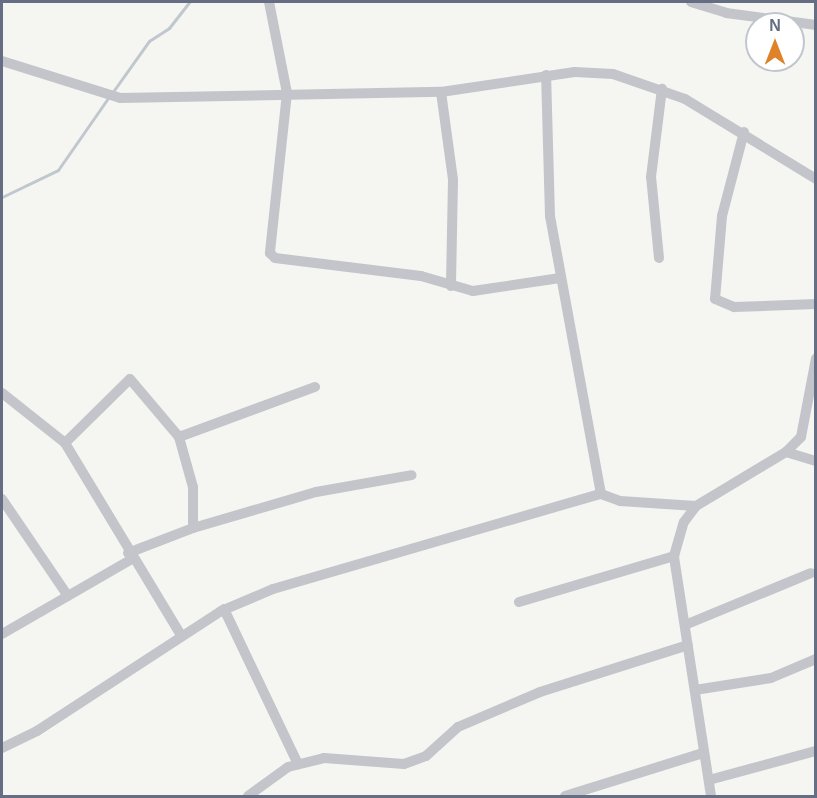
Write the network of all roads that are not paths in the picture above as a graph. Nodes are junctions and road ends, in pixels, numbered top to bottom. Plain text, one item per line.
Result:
1 (269, 2) edge
2 (691, 2) edge
3 (816, 25) edge
4 (2, 61) edge
5 (546, 75) junction
6 (662, 89) junction
7 (441, 92) junction
8 (287, 93) junction
9 (744, 132) junction
10 (816, 179) edge
11 (659, 258) dead end
12 (560, 278) junction
13 (451, 286) junction
14 (816, 304) edge
15 (816, 358) edge
16 (315, 387) dead end
17 (2, 393) edge
18 (179, 437) junction
19 (65, 442) junction
20 (786, 453) junction
21 (816, 460) edge
22 (412, 475) dead end
23 (600, 494) junction
24 (2, 499) edge
25 (696, 506) junction
26 (193, 528) junction
27 (130, 556) junction
28 (674, 556) junction
29 (811, 573) dead end
30 (68, 596) junction
31 (519, 602) dead end
32 (224, 609) junction
33 (685, 625) junction
34 (2, 634) edge
35 (180, 634) junction
36 (687, 645) junction
37 (816, 659) edge
38 (695, 690) junction
39 (2, 748) edge
40 (816, 751) edge
41 (703, 753) junction
42 (298, 765) junction
43 (709, 780) junction
44 (248, 796) edge
45 (565, 796) edge
46 (711, 796) edge

1 - 8 street
2 - 3 street
4 - 8 street
5 - 6 street
5 - 7 street
5 - 12 street
6 - 9 street
6 - 11 street
7 - 8 street
7 - 13 street
8 - 13 street
9 - 10 street
9 - 14 street
12 - 13 street
12 - 23 street
15 - 20 street
16 - 18 street
17 - 19 street
18 - 19 street
18 - 26 street
19 - 27 street
20 - 21 street
20 - 25 street
22 - 26 street
23 - 25 street
23 - 32 street
24 - 30 street
25 - 28 street
26 - 27 street
27 - 30 street
27 - 35 street
28 - 31 street
28 - 33 street
29 - 33 street
30 - 34 street
32 - 35 street
32 - 42 street
33 - 36 street
35 - 39 street
36 - 38 street
36 - 42 street
37 - 38 street
38 - 41 street
40 - 43 street
41 - 43 street
41 - 45 street
42 - 44 street
43 - 46 street

